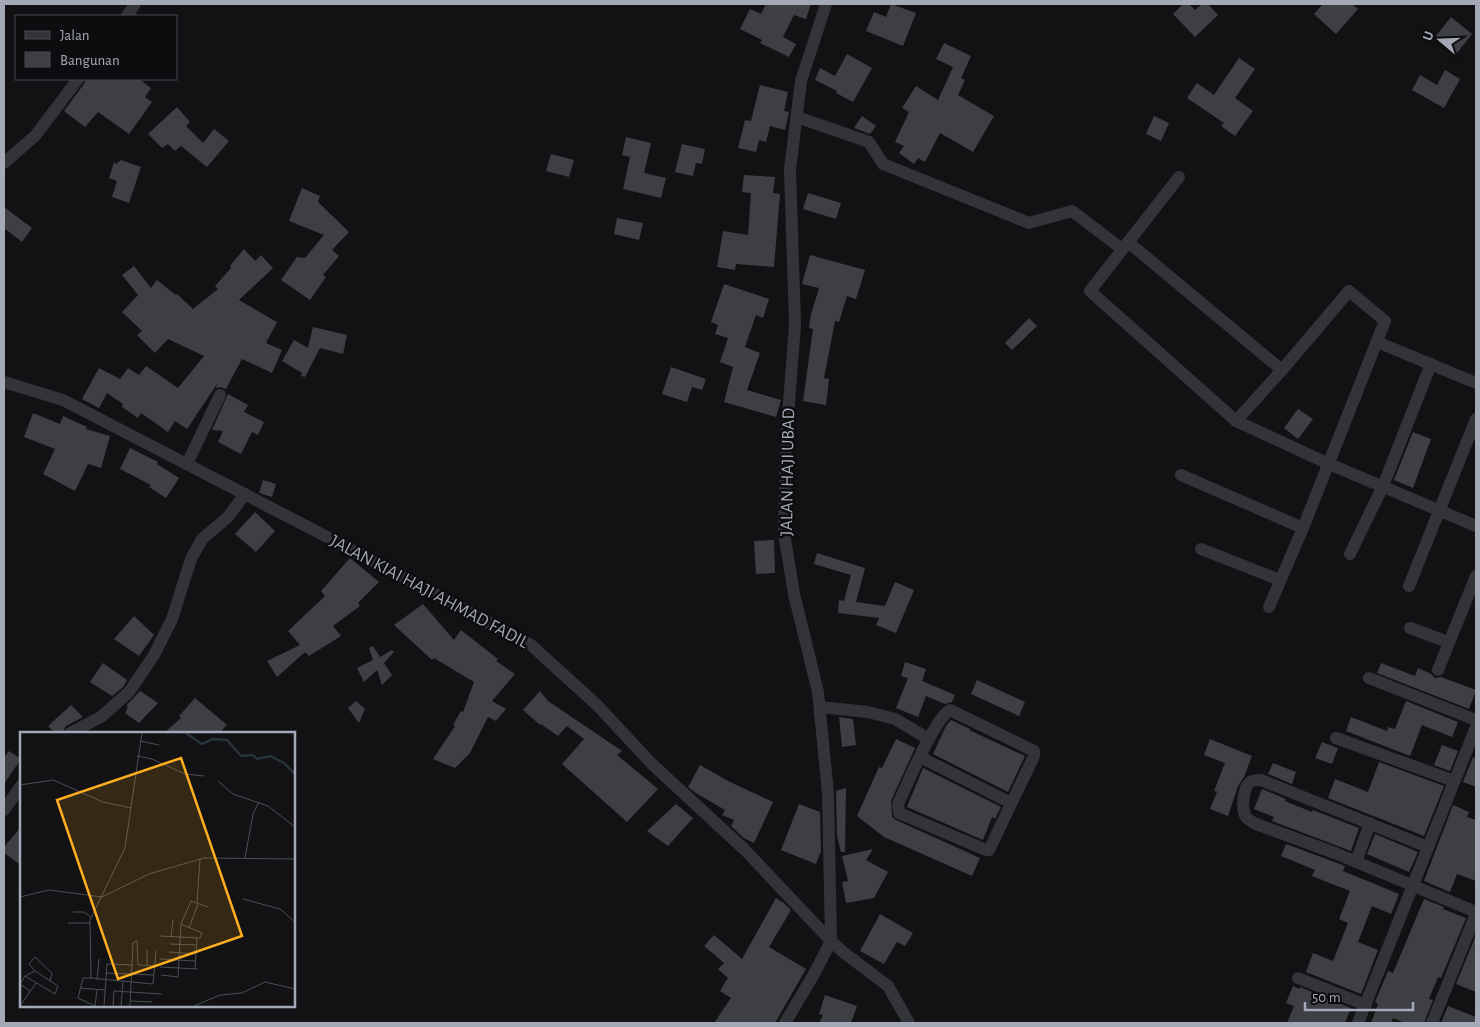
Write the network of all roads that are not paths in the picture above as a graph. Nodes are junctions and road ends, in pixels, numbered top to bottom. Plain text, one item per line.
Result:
1 (135, 4) edge
2 (826, 4) edge
3 (128, 15) edge
4 (77, 80) edge
5 (797, 117) junction
6 (4, 163) edge
7 (1179, 177) dead end
8 (1125, 246) junction
9 (1377, 342) junction
10 (1431, 364) junction
11 (1282, 370) junction
12 (4, 382) edge
13 (1476, 383) edge
14 (220, 395) dead end
15 (1476, 419) edge
16 (1236, 421) junction
17 (187, 464) junction
18 (1329, 464) junction
19 (1181, 475) dead end
20 (1382, 486) junction
21 (245, 494) junction
22 (1439, 510) junction
23 (1476, 526) edge
24 (1303, 528) junction
25 (1201, 550) dead end
26 (1350, 554) dead end
27 (1476, 576) edge
28 (1280, 580) junction
29 (1409, 586) dead end
30 (1269, 607) dead end
31 (1410, 628) dead end
32 (1448, 642) junction
33 (1438, 670) dead end
34 (1369, 678) dead end
35 (820, 707) junction
36 (1476, 720) edge
37 (1476, 727) edge
38 (72, 732) edge
39 (929, 738) junction
40 (1336, 738) dead end
41 (920, 757) junction
42 (1454, 781) junction
43 (20, 787) edge
44 (1011, 803) junction
45 (4, 810) edge
46 (1370, 823) junction
47 (1428, 847) junction
48 (1356, 862) junction
49 (1412, 885) junction
50 (1476, 913) edge
51 (831, 940) junction
52 (1298, 978) dead end
53 (1366, 1005) junction
54 (784, 1023) edge
55 (909, 1023) edge
56 (1358, 1023) edge
57 (1432, 1023) edge

1 - 3 street
2 - 5 street, JALAN HAJI UBAD
4 - 6 street
5 - 8 street
5 - 35 street, JALAN HAJI UBAD
7 - 8 street
8 - 11 street
8 - 16 street
9 - 10 street
9 - 11 street
9 - 18 street
10 - 13 street
10 - 20 street
11 - 16 street
12 - 17 street, JALAN KIAI HAJI AHMAD FADIL
14 - 17 street
15 - 22 street
16 - 18 street
17 - 21 street, JALAN KIAI HAJI AHMAD FADIL
18 - 20 street
18 - 24 street
19 - 24 street
20 - 22 street
20 - 26 street
21 - 38 street
21 - 51 street, JALAN KIAI HAJI AHMAD FADIL
22 - 23 street
22 - 29 street
24 - 28 street
25 - 28 street
27 - 32 street
28 - 30 street
31 - 32 street
32 - 33 street
34 - 36 street
35 - 39 street
35 - 51 street, JALAN HAJI UBAD
37 - 42 street
39 - 41 street
39 - 44 street
40 - 42 street
41 - 44 street
41 - 44 street
42 - 47 street
43 - 45 street
46 - 47 street
46 - 48 street
46 - 48 street
47 - 49 street
48 - 49 street
49 - 50 street
49 - 53 street
50 - 57 street
51 - 54 street
51 - 55 street, JALAN KIAI HAJI AHMAD FADIL
52 - 53 street
53 - 56 street

